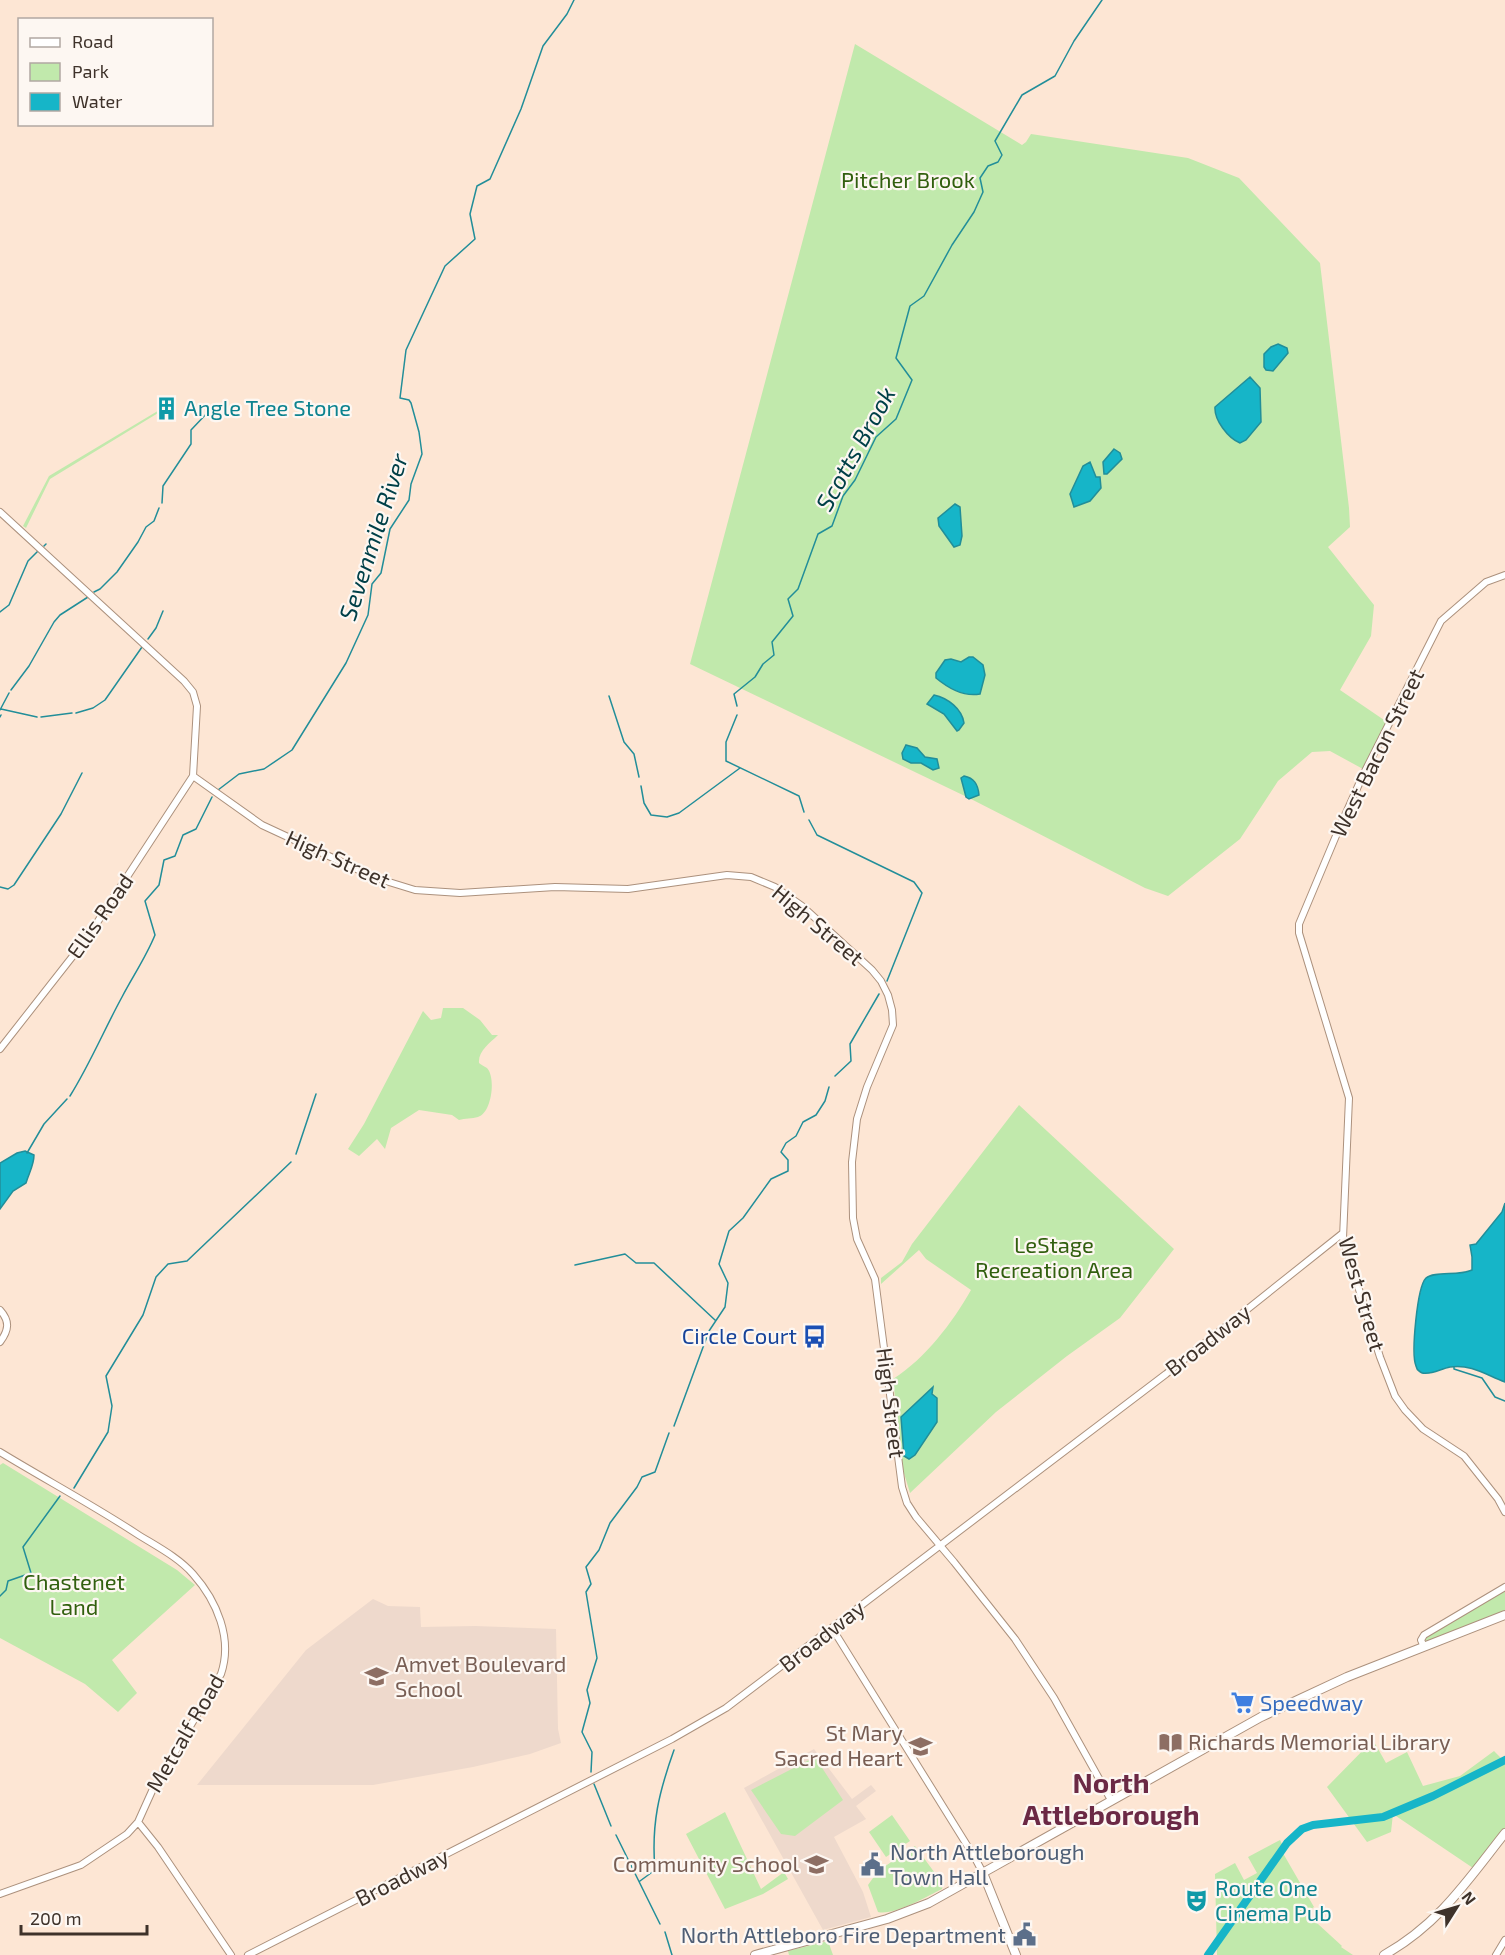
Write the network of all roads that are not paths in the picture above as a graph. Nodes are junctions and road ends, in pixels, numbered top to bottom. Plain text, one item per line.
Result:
1 (0, 512) edge
2 (1505, 575) edge
3 (193, 776) junction
4 (1308, 961) joint
5 (0, 1049) edge
6 (1343, 1233) junction
7 (0, 1310) edge
8 (0, 1342) edge
9 (0, 1452) edge
10 (1505, 1512) edge
11 (940, 1545) junction
12 (1505, 1587) edge
13 (1505, 1615) edge
14 (832, 1628) junction
15 (1424, 1647) junction
16 (1111, 1800) junction
17 (138, 1822) junction
18 (1505, 1833) edge
19 (983, 1873) junction
20 (0, 1894) edge
21 (1505, 1940) edge
22 (231, 1955) edge
23 (248, 1955) edge
24 (755, 1955) edge
25 (1016, 1955) edge
26 (1384, 1955) edge
27 (1496, 1955) edge

1 - 3 street
2 - 4 street, West Bacon Street
3 - 5 street, Ellis Road
3 - 11 street, High Street
4 - 6 street, West Street
6 - 10 street, West Street
6 - 11 street, Broadway
7 - 8 street
9 - 17 street, Metcalf Road
11 - 14 street, Broadway
11 - 16 street, High Street
12 - 15 street
13 - 15 main road
14 - 19 street
14 - 23 street, Broadway
15 - 16 main road
16 - 19 main road
17 - 20 street
17 - 22 street
18 - 26 main road
19 - 24 main road
19 - 25 main road
21 - 27 street

